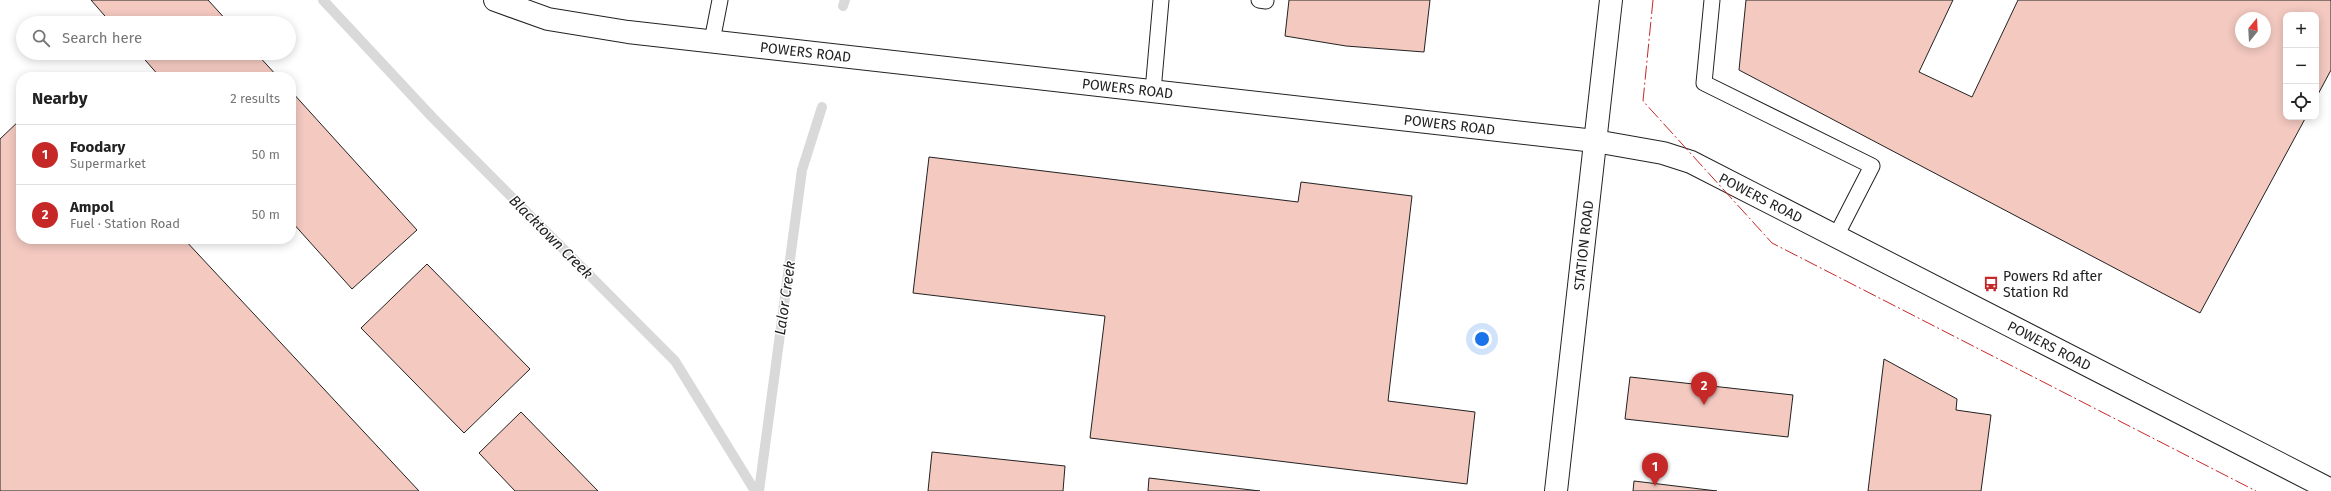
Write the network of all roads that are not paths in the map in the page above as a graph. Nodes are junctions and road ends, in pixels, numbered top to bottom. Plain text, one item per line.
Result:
1 (495, 0) edge
2 (720, 0) edge
3 (1161, 0) edge
4 (1611, 0) edge
5 (1712, 0) edge
6 (712, 41) junction
7 (1153, 91) junction
8 (1595, 142) junction
9 (1836, 236) junction
10 (2331, 490) edge
11 (1556, 491) edge

1 - 6 street, POWERS ROAD
2 - 6 lane
3 - 7 lane
4 - 8 street, STATION ROAD
5 - 9 lane
6 - 7 street, POWERS ROAD
7 - 8 street, POWERS ROAD
8 - 9 street, POWERS ROAD
8 - 11 street, STATION ROAD
9 - 10 street, POWERS ROAD

